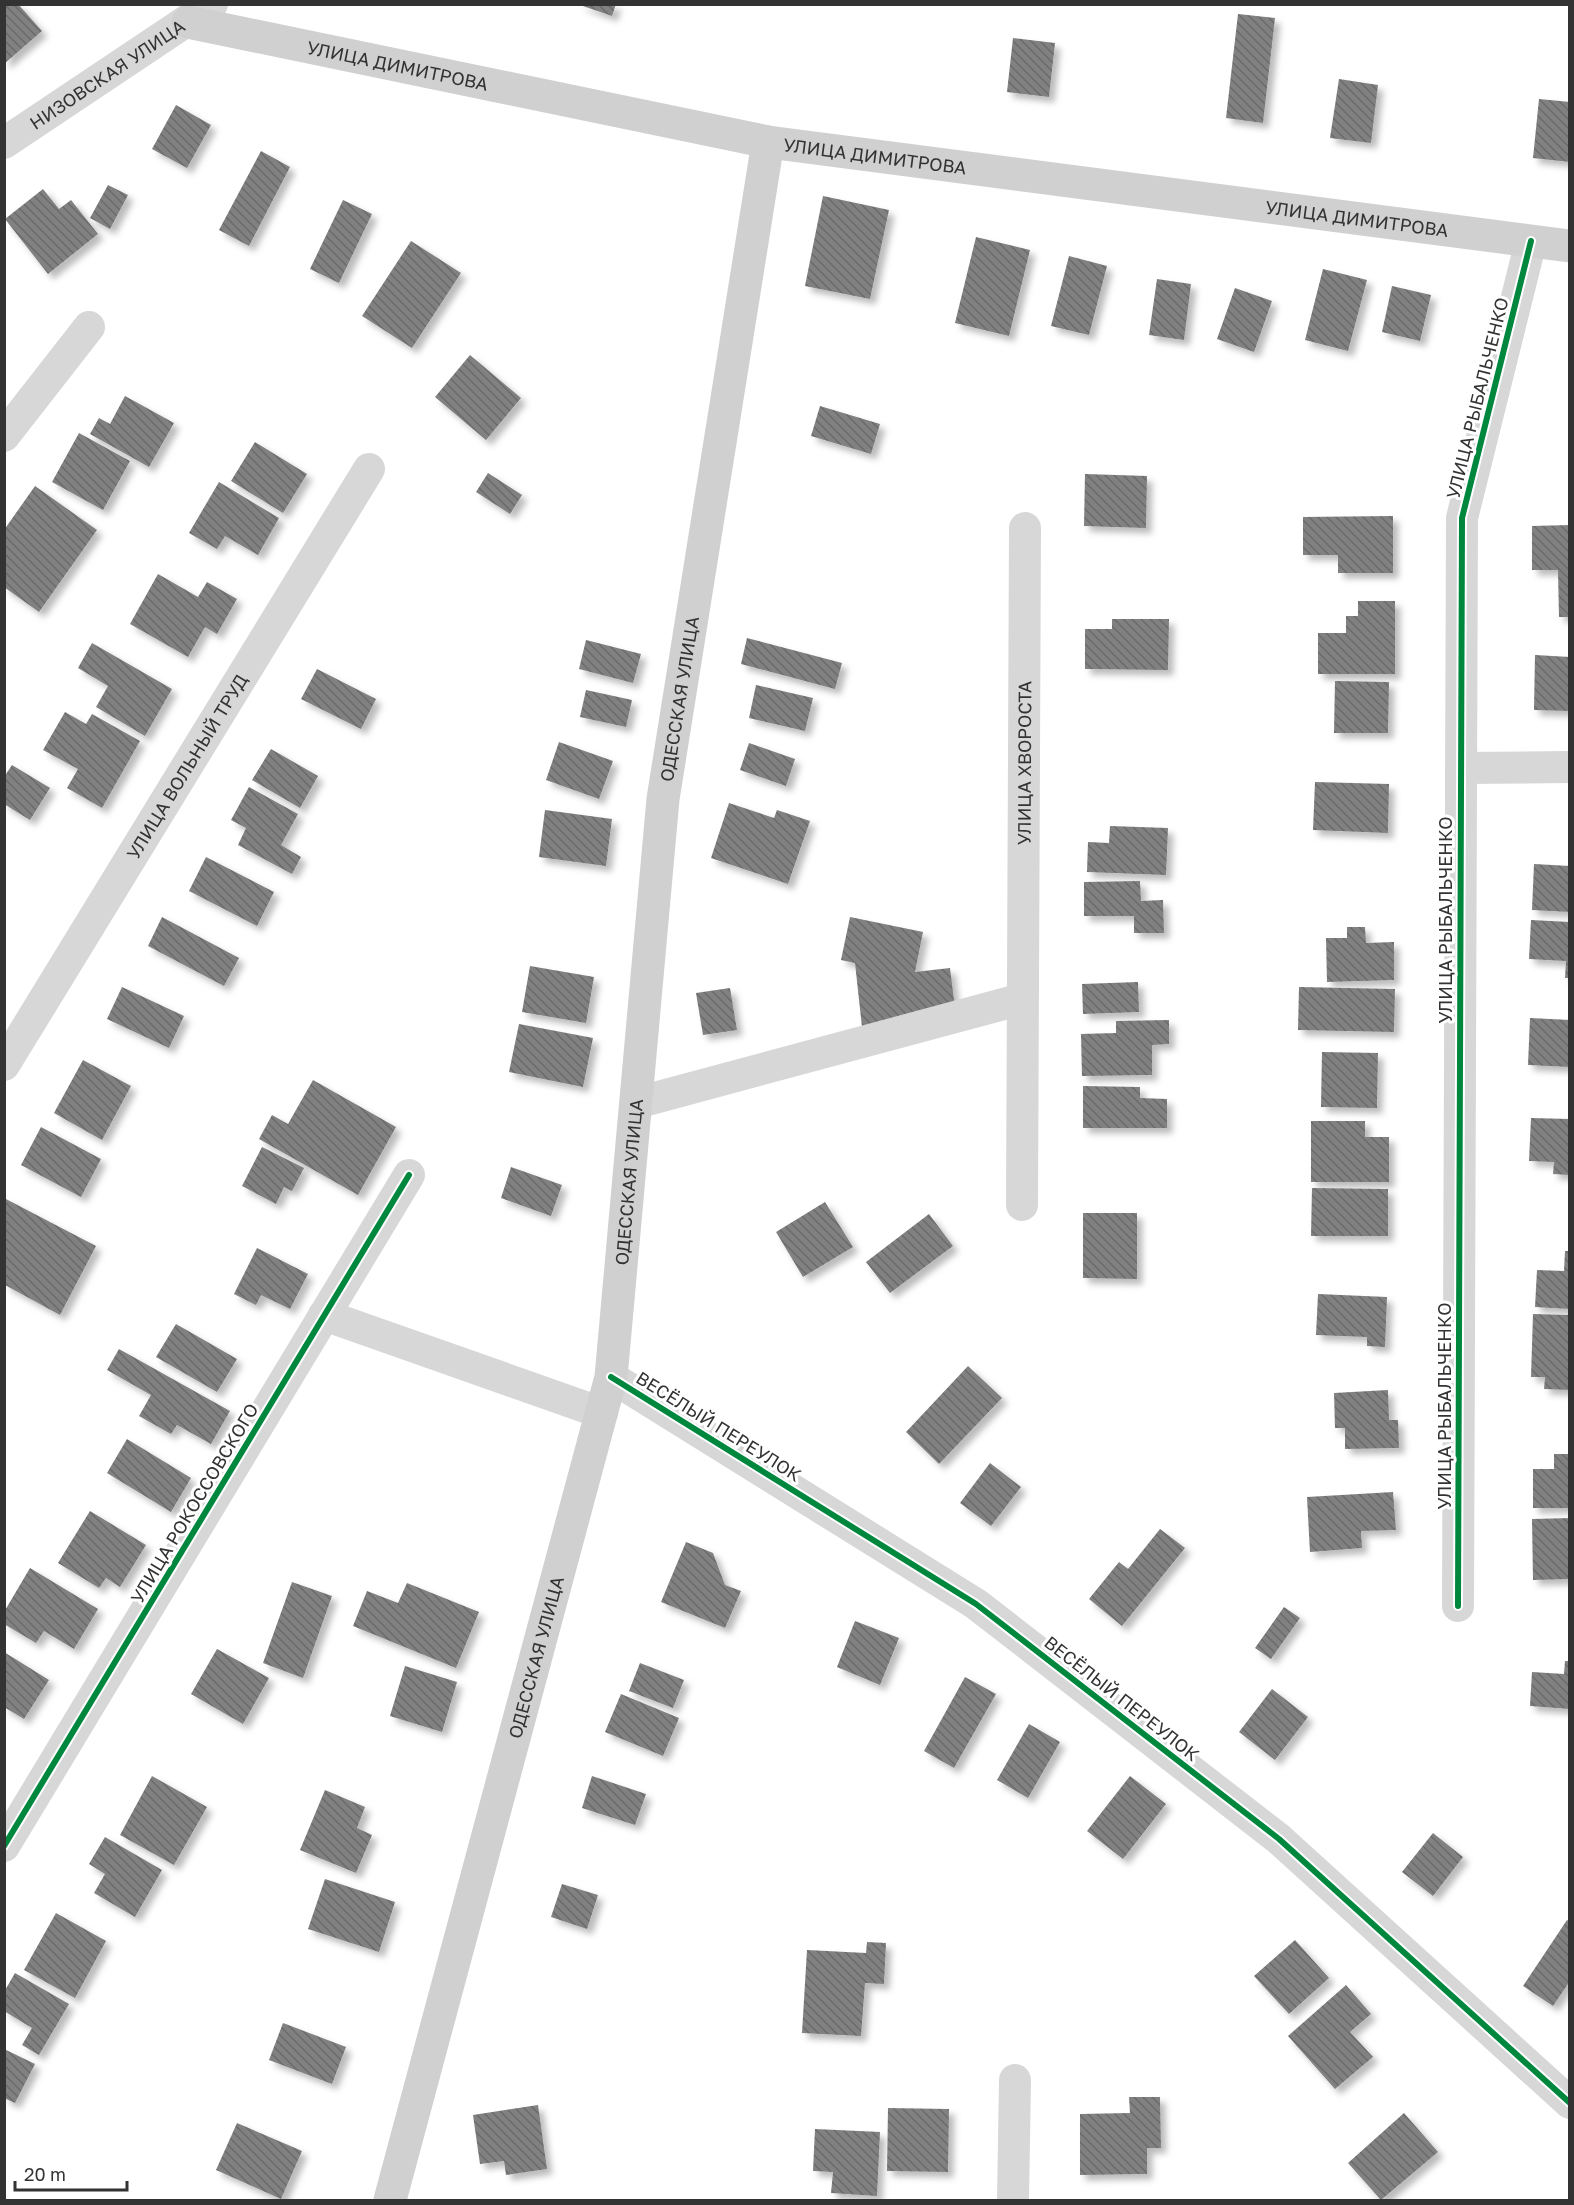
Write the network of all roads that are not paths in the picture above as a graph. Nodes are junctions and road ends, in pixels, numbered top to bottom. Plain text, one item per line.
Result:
1 (189, 10) edge
2 (768, 142) junction
3 (4, 143) edge
4 (1531, 241) junction
5 (1569, 246) edge
6 (89, 327) dead end
7 (4, 436) edge
8 (369, 469) dead end
9 (1025, 528) dead end
10 (1569, 767) edge
11 (1461, 768) junction
12 (1023, 999) junction
13 (4, 1065) edge
14 (636, 1103) junction
15 (409, 1175) dead end
16 (1022, 1205) dead end
17 (324, 1315) junction
18 (612, 1377) junction
19 (602, 1413) junction
20 (1458, 1606) dead end
21 (4, 1846) edge
22 (1015, 2080) dead end
23 (1569, 2103) edge
24 (390, 2200) edge
25 (1013, 2200) edge

1 - 2 main road, УЛИЦА ДИМИТРОВА
1 - 3 street, НИЗОВСКАЯ УЛИЦА
2 - 4 main road, УЛИЦА ДИМИТРОВА
2 - 14 main road, ОДЕССКАЯ УЛИЦА
4 - 5 main road, УЛИЦА ДИМИТРОВА
4 - 11 street, УЛИЦА РЫБАЛЬЧЕНКО
6 - 7 street
8 - 13 street, УЛИЦА ВОЛЬНЫЙ ТРУД
9 - 12 street, УЛИЦА ХВОРОСТА
10 - 11 street
11 - 20 street, УЛИЦА РЫБАЛЬЧЕНКО
12 - 14 street
12 - 16 street, УЛИЦА ХВОРОСТА
14 - 18 main road, ОДЕССКАЯ УЛИЦА
15 - 17 street, УЛИЦА РОКОССОВСКОГО
17 - 19 street
17 - 21 street, УЛИЦА РОКОССОВСКОГО
18 - 19 main road, ОДЕССКАЯ УЛИЦА
18 - 23 street, ВЕСЁЛЫЙ ПЕРЕУЛОК
19 - 24 main road, ОДЕССКАЯ УЛИЦА
22 - 25 street

